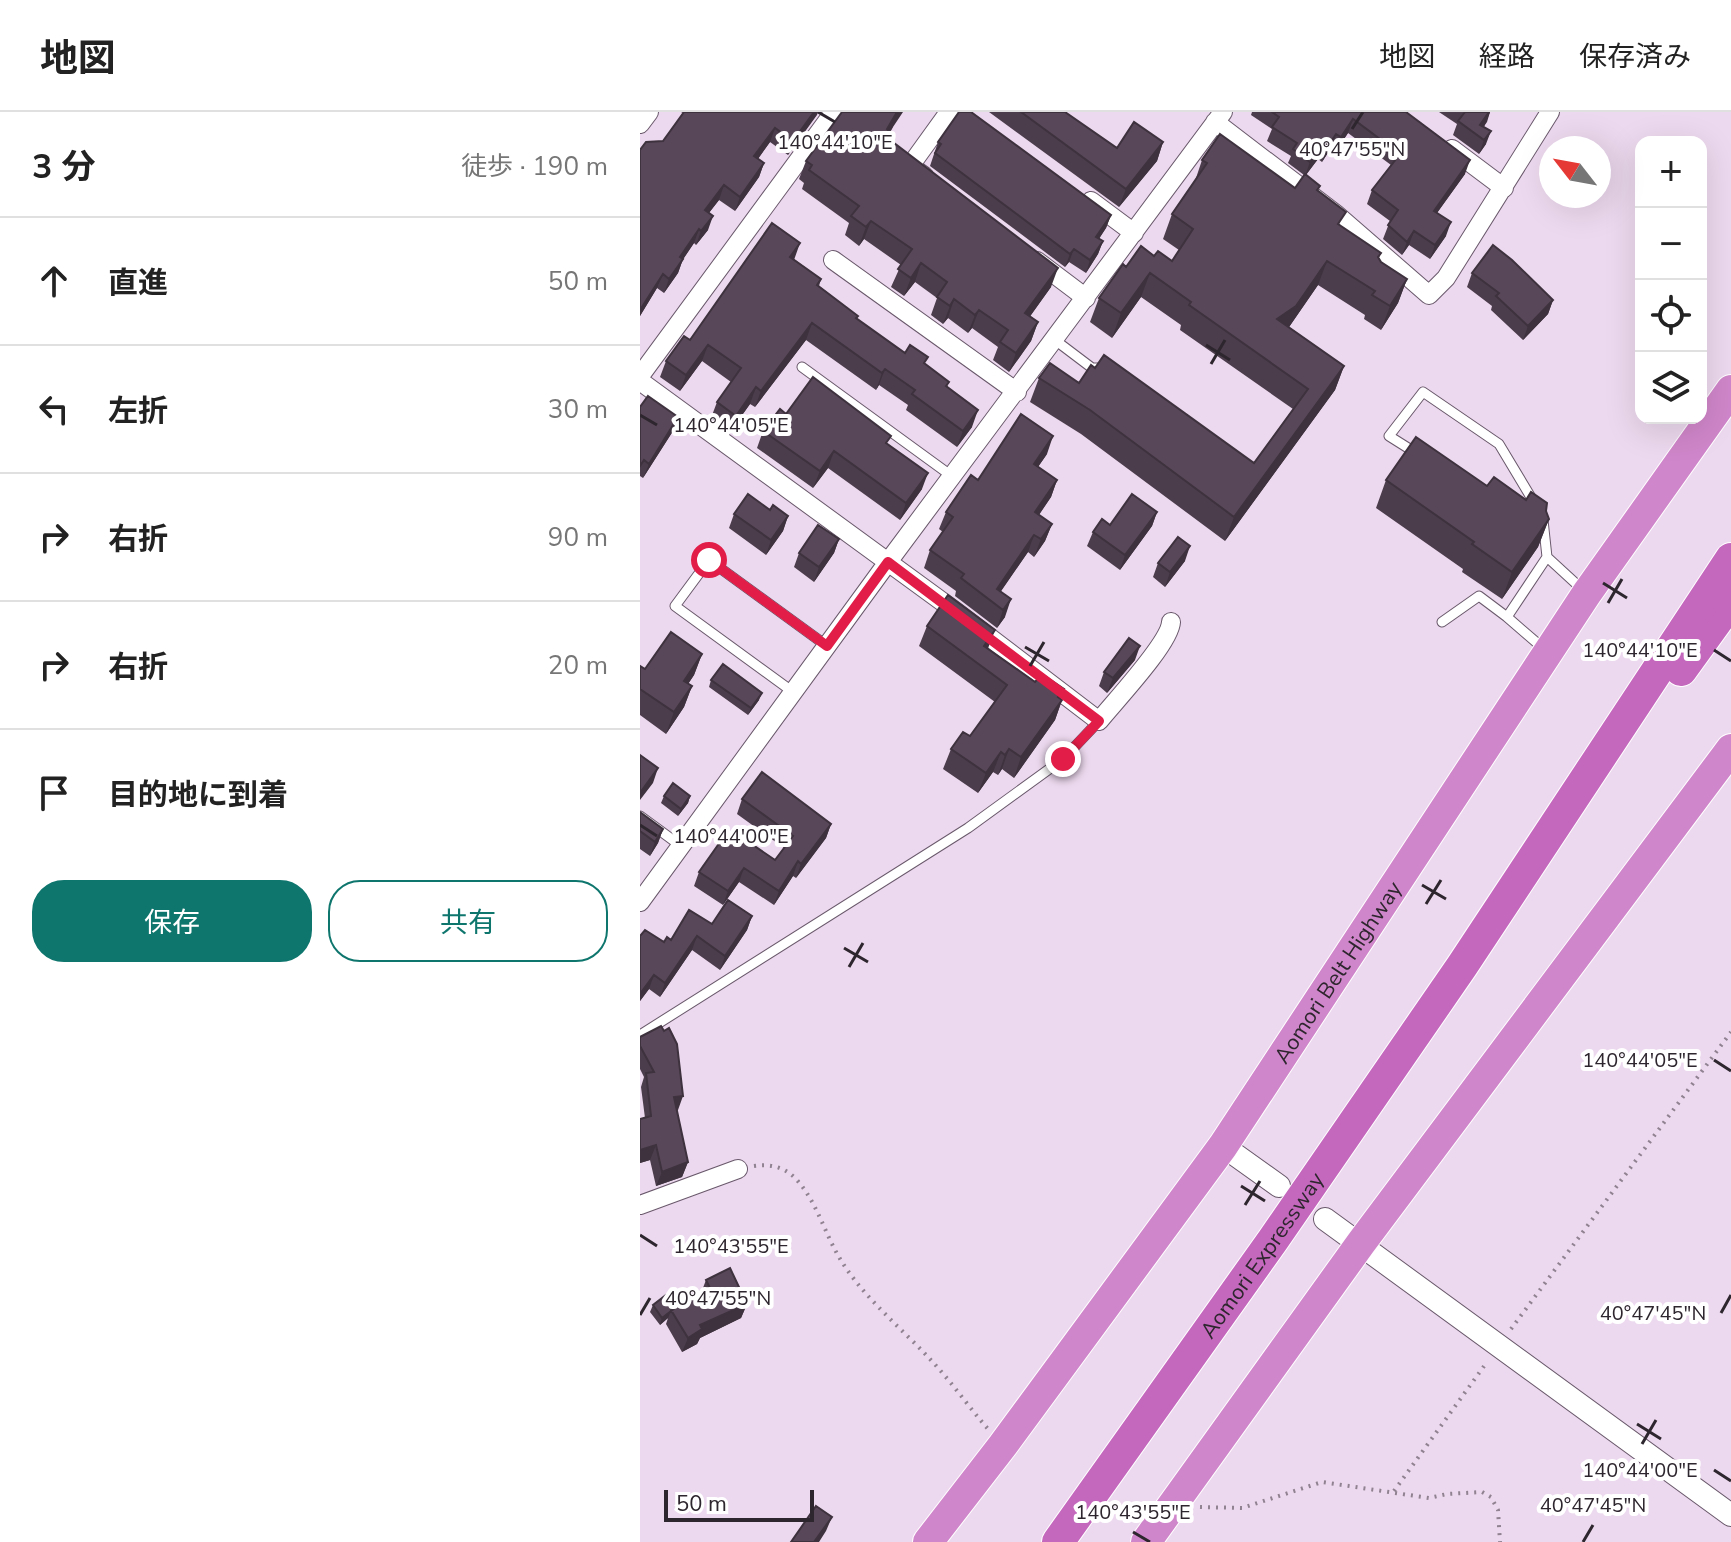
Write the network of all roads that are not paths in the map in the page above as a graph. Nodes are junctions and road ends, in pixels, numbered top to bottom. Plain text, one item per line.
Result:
1 (649, 112) edge
2 (834, 112) edge
3 (949, 112) edge
4 (1550, 112) edge
5 (1219, 117) edge
6 (640, 124) edge
7 (1440, 141) edge
8 (935, 185) edge
9 (1070, 186) edge
10 (1504, 188) junction
11 (1134, 233) junction
12 (1023, 251) edge
13 (833, 260) dead end
14 (1086, 298) junction
15 (1055, 340) junction
16 (802, 367) dead end
17 (1114, 368) edge
18 (640, 378) edge
19 (1731, 390) edge
20 (1017, 392) junction
21 (1428, 461) edge
22 (953, 477) junction
23 (1522, 504) edge
24 (1543, 517) junction
25 (1547, 557) junction
26 (1731, 559) edge
27 (888, 562) junction
28 (1587, 593) junction
29 (1731, 601) edge
30 (1507, 617) junction
31 (1171, 622) dead end
32 (1442, 622) dead end
33 (827, 646) junction
34 (1548, 652) junction
35 (793, 692) junction
36 (1099, 721) junction
37 (1731, 749) edge
38 (640, 816) edge
39 (681, 846) junction
40 (640, 902) edge
41 (1462, 966) junction
42 (640, 1035) edge
43 (1223, 1146) junction
44 (738, 1169) road end
45 (1279, 1186) dead end
46 (640, 1205) edge
47 (1325, 1219) dead end
48 (1361, 1243) junction
49 (1731, 1515) edge
50 (928, 1542) edge
51 (1058, 1542) edge
52 (1146, 1542) edge

1 - 6 street
2 - 18 street
3 - 8 street
4 - 10 street
5 - 10 street
5 - 11 street
7 - 10 street
9 - 11 street
11 - 14 street
12 - 14 street
13 - 20 street
14 - 15 street
15 - 17 lane
15 - 20 street
16 - 22 lane
18 - 27 street
19 - 28 highway, Aomori Belt Highway
20 - 22 street
21 - 24 lane
22 - 27 street
23 - 24 lane
24 - 25 lane
25 - 28 lane
25 - 30 lane
26 - 41 highway, Aomori Expressway
27 - 33 street
27 - 36 street
28 - 34 highway, Aomori Belt Highway
29 - 41 highway, Aomori Expressway
30 - 32 lane
30 - 34 lane
31 - 36 street
33 - 35 street
33 - 35 lane
34 - 43 highway, Aomori Belt Highway
35 - 39 street
36 - 42 lane
37 - 48 highway
38 - 39 lane
39 - 40 street
41 - 51 highway, Aomori Expressway
43 - 45 street
43 - 50 highway, Aomori Belt Highway
44 - 46 street
47 - 48 street
48 - 49 street
48 - 52 highway

